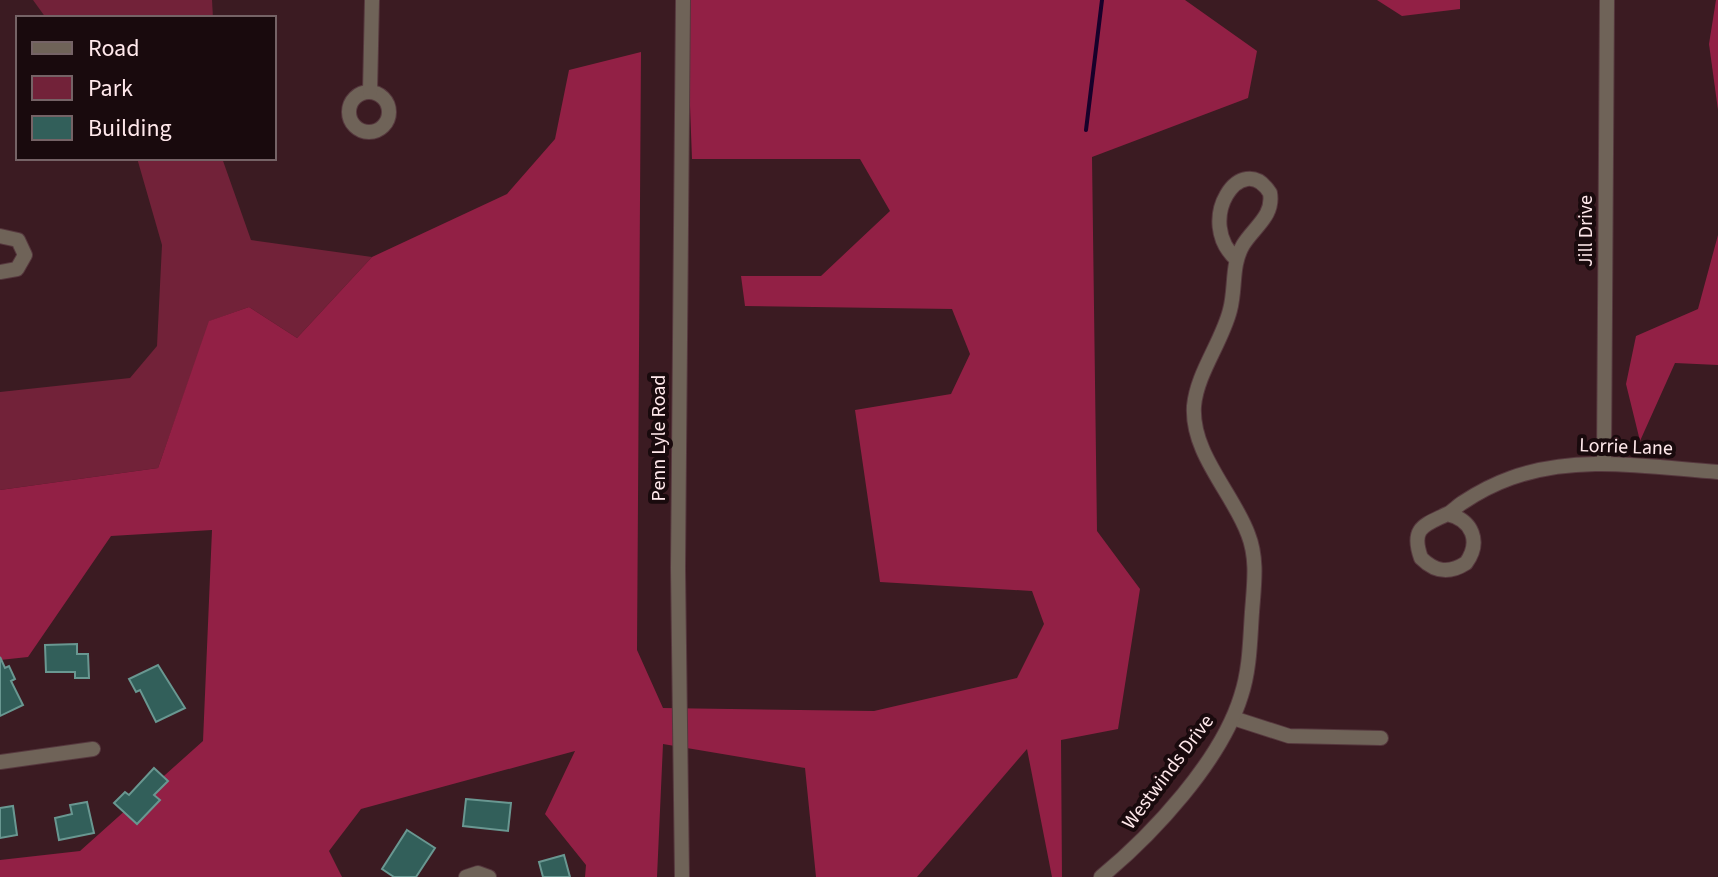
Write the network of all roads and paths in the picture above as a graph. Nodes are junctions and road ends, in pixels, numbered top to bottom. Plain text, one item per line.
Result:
1 (372, 0) edge
2 (683, 0) edge
3 (1607, 0) edge
4 (370, 92) dead end
5 (0, 236) edge
6 (1237, 260) junction
7 (0, 272) edge
8 (1604, 463) junction
9 (1718, 472) edge
10 (1447, 514) junction
11 (1233, 718) junction
12 (1381, 738) dead end
13 (93, 749) dead end
14 (0, 762) edge
15 (466, 877) edge
16 (489, 877) edge
17 (682, 877) edge
18 (1101, 877) edge

1 - 4 street
2 - 17 street, Penn Lyle Road
3 - 8 street, Jill Drive
5 - 7 street
6 - 6 street
6 - 11 street, Westwinds Drive
8 - 9 street, Lorrie Lane
8 - 10 street, Lorrie Lane
10 - 10 street, Lorrie Lane
11 - 12 street
11 - 18 street, Westwinds Drive
13 - 14 street
15 - 16 street

